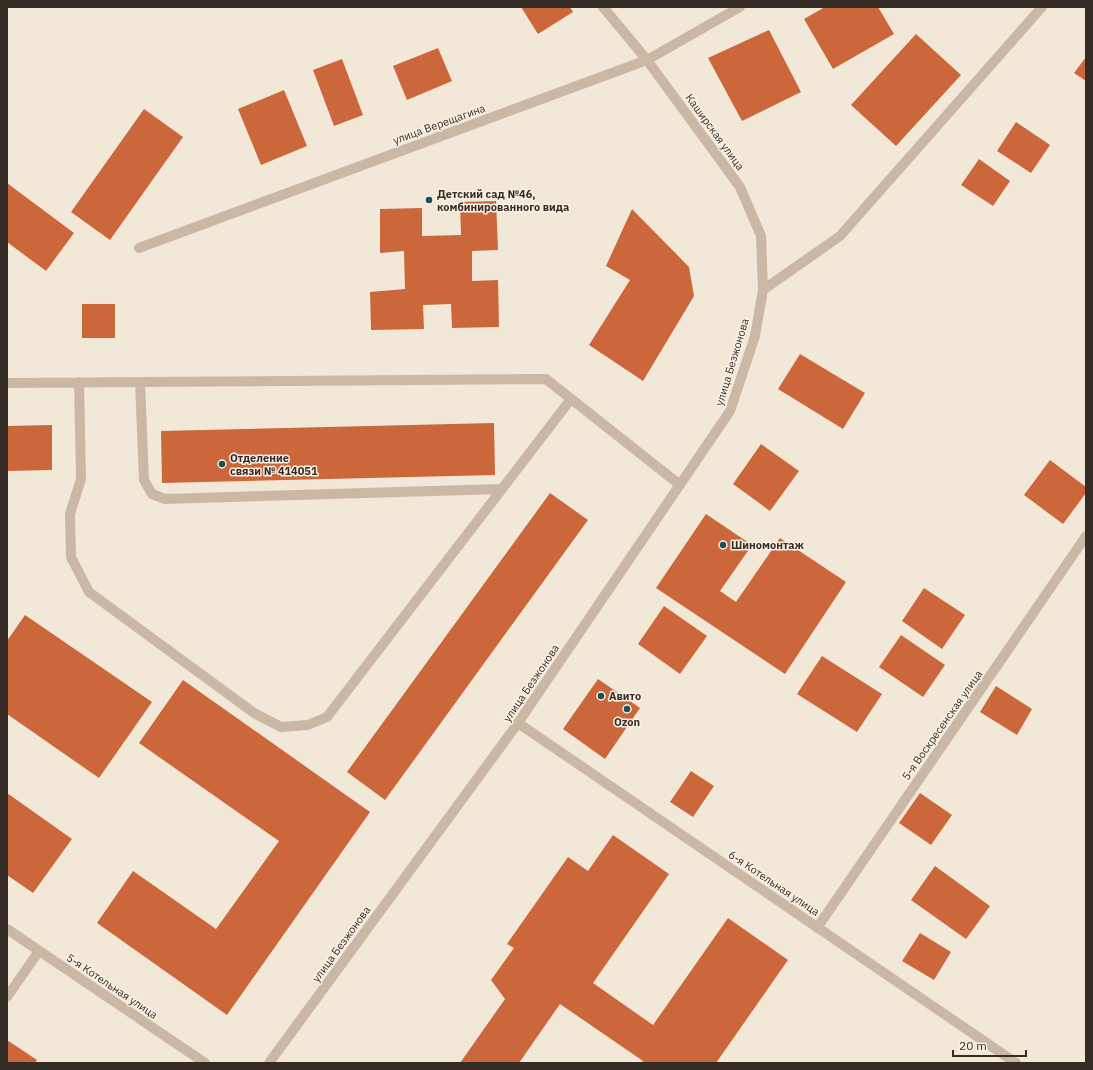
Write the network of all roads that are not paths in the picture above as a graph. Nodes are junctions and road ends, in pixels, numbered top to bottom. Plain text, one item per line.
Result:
1 (603, 7) edge
2 (740, 7) edge
3 (1042, 7) edge
4 (647, 60) junction
5 (139, 248) dead end
6 (763, 290) junction
7 (79, 382) junction
8 (140, 382) junction
9 (7, 383) edge
10 (571, 399) junction
11 (680, 485) junction
12 (502, 489) junction
13 (1086, 536) edge
14 (518, 723) junction
15 (817, 928) junction
16 (7, 929) edge
17 (39, 951) junction
18 (7, 997) edge
19 (205, 1063) edge
20 (269, 1063) edge
21 (1016, 1063) edge

1 - 4 street, Каширская улица
2 - 4 street, улица Верещагина
3 - 6 street
4 - 5 street, улица Верещагина
4 - 6 street, Каширская улица
6 - 11 street, улица Безжонова
7 - 8 street
7 - 9 street
7 - 12 street
8 - 10 street
8 - 12 street
10 - 11 street
10 - 12 street
11 - 14 street, улица Безжонова
13 - 15 street, 5-я Воскресенская улица
14 - 15 street, 6-я Котельная улица
14 - 20 street, улица Безжонова
15 - 21 street, 6-я Котельная улица
16 - 17 street, 5-я Котельная улица
17 - 18 street
17 - 19 street, 5-я Котельная улица

